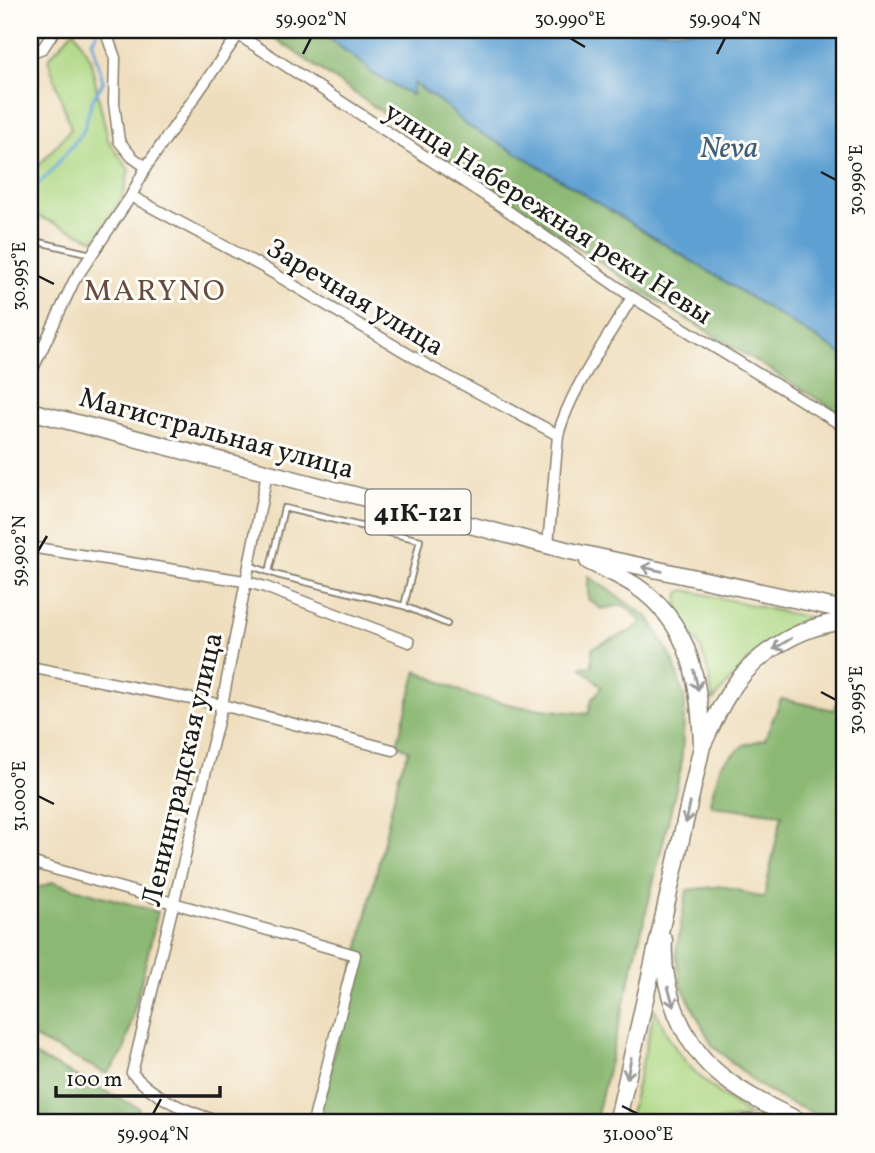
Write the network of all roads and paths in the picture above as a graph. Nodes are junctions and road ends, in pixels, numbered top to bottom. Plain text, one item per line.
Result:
1 (55, 30) edge
2 (105, 30) edge
3 (234, 33) edge
4 (30, 52) edge
5 (146, 167) junction
6 (131, 196) junction
7 (30, 240) edge
8 (92, 254) junction
9 (632, 297) junction
10 (30, 374) edge
11 (30, 411) edge
12 (845, 427) edge
13 (558, 435) junction
14 (267, 472) junction
15 (548, 545) junction
16 (30, 547) edge
17 (570, 551) junction
18 (248, 565) junction
19 (269, 572) junction
20 (244, 581) junction
21 (404, 606) junction
22 (845, 610) edge
23 (845, 621) edge
24 (447, 624) dead end
25 (409, 642) dead end
26 (30, 667) edge
27 (222, 705) junction
28 (702, 746) junction
29 (393, 750) dead end
30 (30, 862) edge
31 (174, 905) junction
32 (667, 906) junction
33 (225, 1123) edge
34 (313, 1123) edge
35 (617, 1123) edge
36 (746, 1123) edge
37 (788, 1123) edge
38 (804, 1123) edge

1 - 4 street
2 - 5 street
3 - 5 street
3 - 9 street, улица Набережная реки Невы
5 - 6 street
6 - 8 street
6 - 13 street, Заречная улица
7 - 8 lane
8 - 10 street
9 - 12 street, улица Набережная реки Невы
9 - 13 street
11 - 14 main road, Магистральная улица / 41К-121
13 - 15 street
14 - 15 main road, Магистральная улица / 41К-121
14 - 18 street, Ленинградская улица
15 - 17 main road, Магистральная улица / 41К-121
16 - 20 street
22 -> 17 main road, Магистральная улица
17 -> 28 main road
18 - 19 lane
18 - 20 street, Ленинградская улица
19 - 21 lane
19 - 21 lane
20 - 25 street
20 - 27 street, Ленинградская улица
21 - 24 lane
23 -> 28 main road
26 - 27 street
27 - 29 street
27 - 31 street, Ленинградская улица
28 -> 32 main road
30 - 31 street
31 - 33 street, Ленинградская улица
31 - 34 street
32 -> 35 main road
32 -> 38 main road
36 - 37 main road

